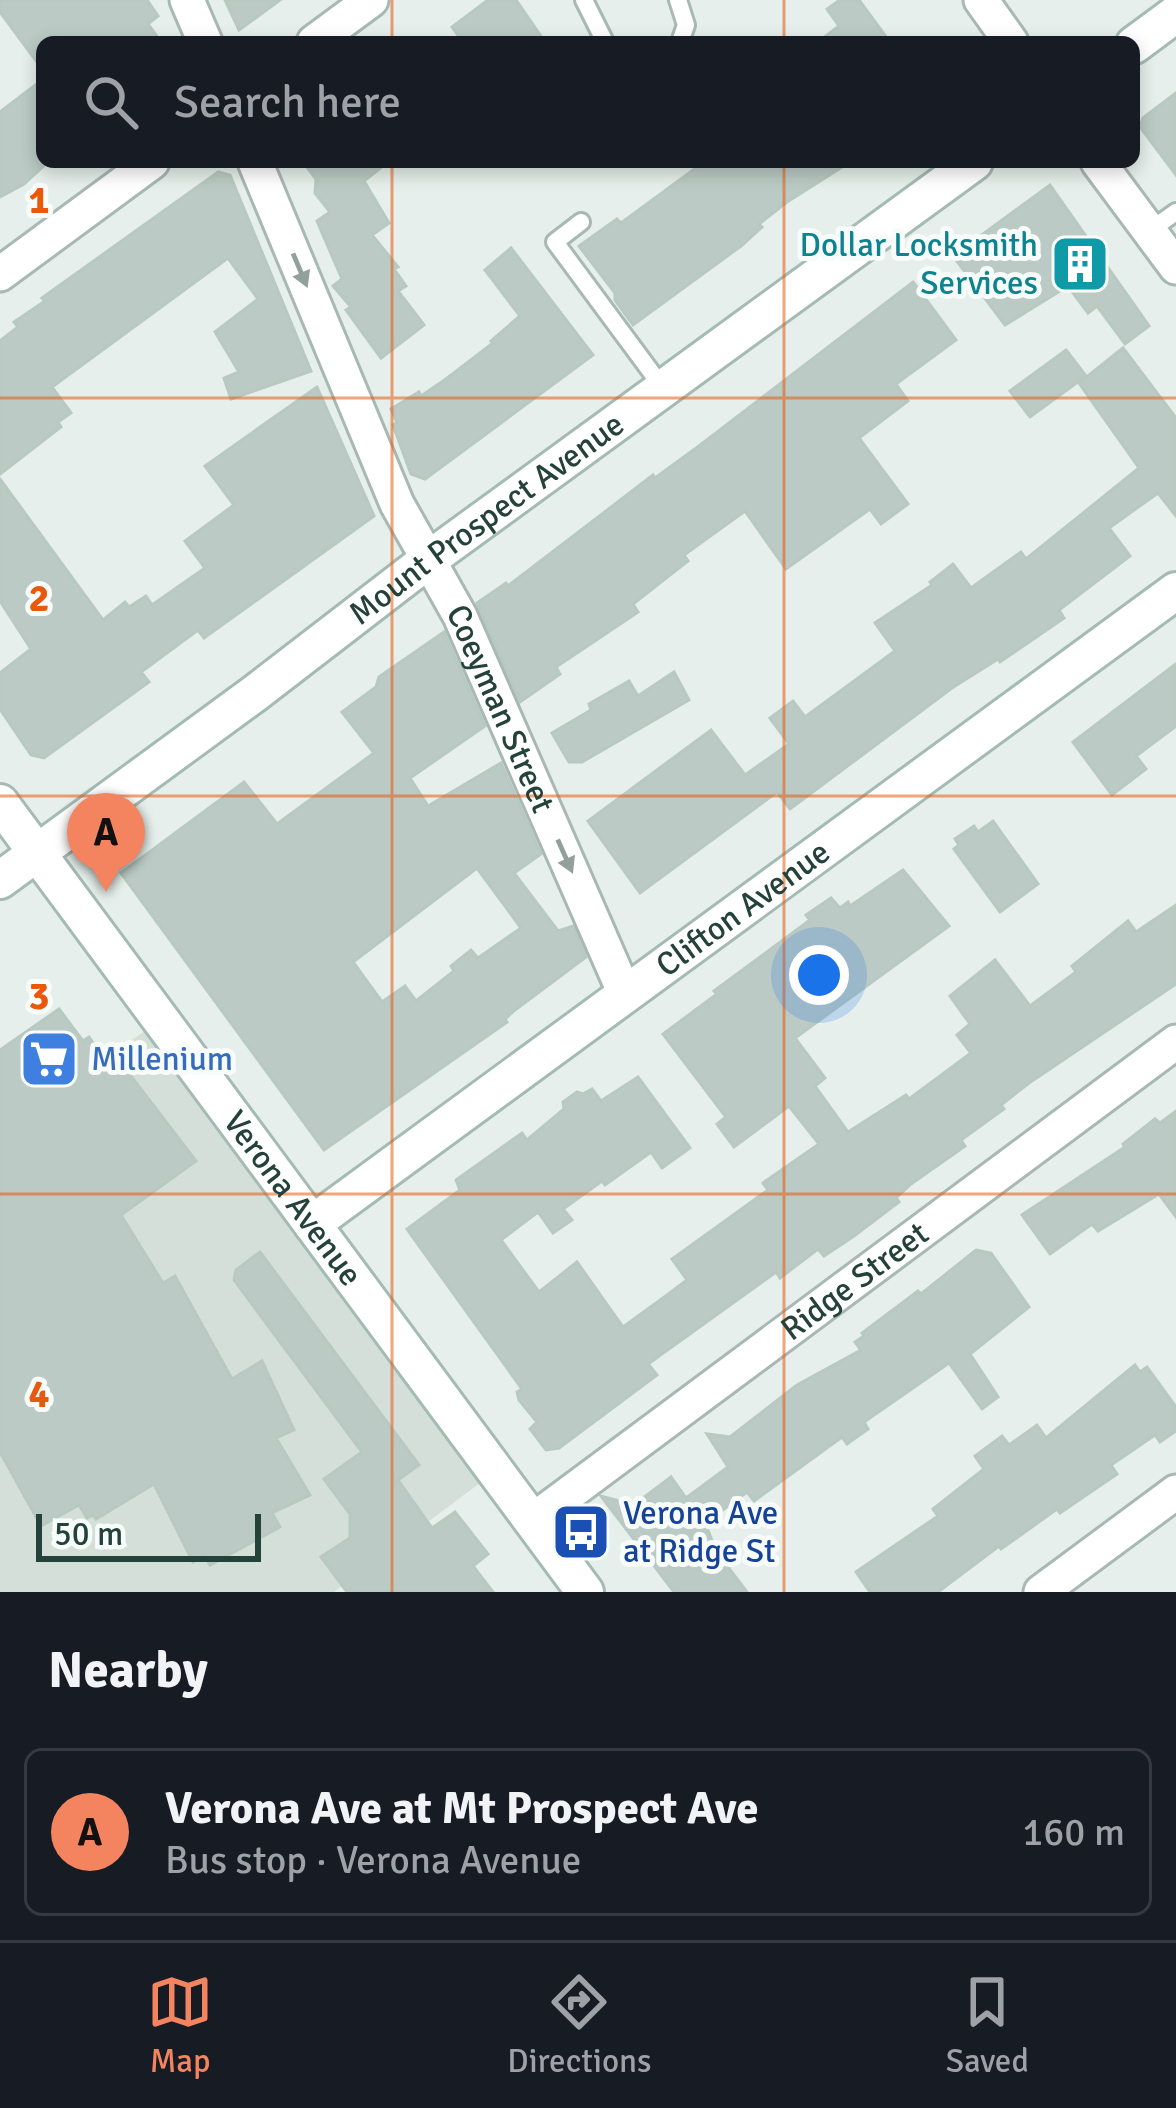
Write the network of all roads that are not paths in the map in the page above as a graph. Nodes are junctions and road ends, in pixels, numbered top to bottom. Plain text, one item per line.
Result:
1 (187, 0) edge
2 (371, 0) edge
3 (584, 0) edge
4 (679, 0) edge
5 (981, 0) edge
6 (1176, 14) edge
7 (202, 36) edge
8 (322, 36) edge
9 (602, 36) edge
10 (682, 36) edge
11 (1007, 36) edge
12 (1140, 41) edge
13 (144, 168) edge
14 (257, 168) edge
15 (966, 168) edge
16 (1105, 168) edge
17 (1163, 221) edge
18 (581, 222) dead end
19 (1176, 267) edge
20 (0, 274) edge
21 (663, 388) junction
22 (428, 560) junction
23 (1176, 591) edge
24 (0, 803) edge
25 (37, 853) junction
26 (0, 880) edge
27 (625, 994) junction
28 (1176, 1042) edge
29 (312, 1224) junction
30 (1176, 1492) edge
31 (532, 1521) junction
32 (585, 1592) edge
33 (1041, 1592) edge

1 - 7 street
2 - 8 street
3 - 9 lane
4 - 10 lane
5 - 11 street
6 - 12 street
13 - 20 street
14 -> 22 street, Coeyman Street
15 - 21 street, Mount Prospect Avenue
16 - 17 street
17 - 19 street
18 - 21 lane
21 - 22 street, Mount Prospect Avenue
22 - 25 street, Mount Prospect Avenue
22 -> 27 street, Coeyman Street
23 - 27 street, Clifton Avenue
24 - 25 street, Verona Avenue
25 - 26 street, Mount Prospect Avenue
25 - 29 street, Verona Avenue
27 - 29 street, Clifton Avenue
28 - 31 street, Ridge Street
29 - 31 street, Verona Avenue
30 - 33 street
31 - 32 street, Verona Avenue

